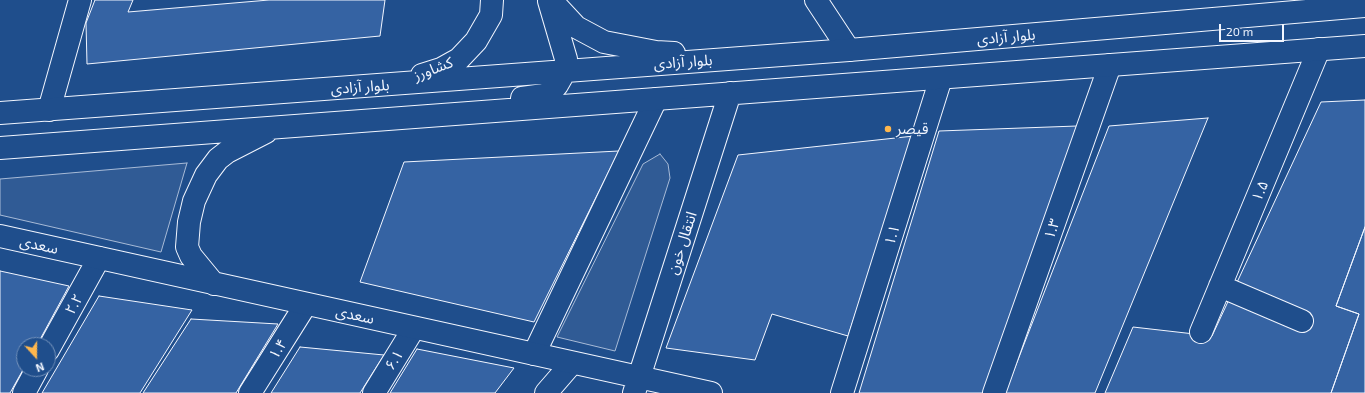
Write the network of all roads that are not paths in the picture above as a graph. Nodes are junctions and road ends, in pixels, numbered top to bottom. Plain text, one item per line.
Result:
1 (80, 0) edge
2 (492, 0) edge
3 (550, 0) edge
4 (816, 0) edge
5 (1365, 6) edge
6 (1365, 46) edge
7 (1319, 49) junction
8 (849, 50) junction
9 (753, 57) junction
10 (1110, 65) junction
11 (565, 71) junction
12 (941, 78) junction
13 (386, 85) junction
14 (730, 93) junction
15 (656, 99) junction
16 (49, 110) junction
17 (0, 113) edge
18 (457, 114) junction
19 (274, 128) junction
20 (0, 148) edge
21 (0, 236) edge
22 (99, 258) junction
23 (214, 284) junction
24 (1220, 286) junction
25 (306, 304) junction
26 (1302, 321) dead end
27 (414, 328) junction
28 (1201, 332) dead end
29 (55, 337) edge
30 (534, 354) junction
31 (572, 363) junction
32 (33, 377) edge
33 (636, 385) edge
34 (24, 393) edge
35 (250, 393) edge
36 (374, 393) edge
37 (546, 393) edge
38 (711, 393) edge
39 (842, 393) edge
40 (994, 393) edge

1 - 16 main road
2 - 13 main road, کشاورز
3 - 9 main road
3 - 11 main road
4 - 8 main road
5 - 8 main road, بلوار آزادی
6 - 7 main road
7 - 10 main road
7 - 24 main road, ۱.۵
8 - 9 main road, بلوار آزادی
9 - 11 main road, بلوار آزادی
10 - 12 main road
10 - 40 main road, ۱.۳
11 - 13 main road, بلوار آزادی
11 - 18 main road
12 - 14 main road
12 - 39 main road, ۱.۱
13 - 16 main road, بلوار آزادی
14 - 15 main road
14 - 33 main road, انتقال خون
15 - 18 main road
15 - 30 main road
16 - 17 main road, بلوار آزادی
18 - 19 main road
19 - 20 main road
19 - 23 main road
21 - 22 main road, سعدی
22 - 23 main road, سعدی
22 - 29 main road, ۲.۲
23 - 25 main road, سعدی
24 - 26 main road
24 - 28 main road, ۱.۵
25 - 27 main road, سعدی
25 - 35 main road, ۱.۴
27 - 30 main road, سعدی
27 - 36 main road, ۶.۱
30 - 31 main road, سعدی
31 - 33 main road, سعدی
31 - 37 main road
32 - 34 main road
33 - 38 main road, سعدی

